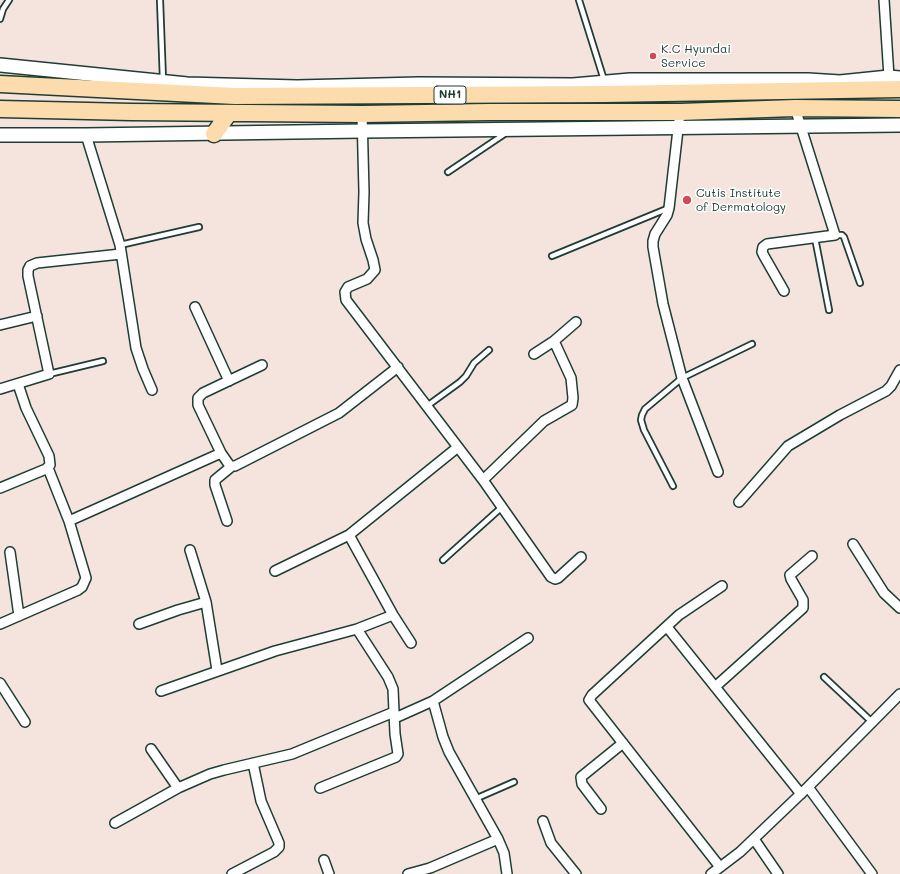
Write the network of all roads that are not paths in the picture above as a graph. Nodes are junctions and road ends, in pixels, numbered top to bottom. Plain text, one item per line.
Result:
1 (9, 0) edge
2 (160, 0) edge
3 (579, 0) edge
4 (884, 0) edge
5 (0, 19) edge
6 (0, 65) edge
7 (163, 81) junction
8 (894, 83) edge
9 (0, 84) edge
10 (189, 89) junction
11 (605, 89) junction
12 (795, 108) junction
13 (0, 109) edge
14 (900, 109) edge
15 (680, 112) junction
16 (229, 113) junction
17 (362, 114) junction
18 (900, 126) edge
19 (800, 127) junction
20 (677, 128) junction
21 (511, 129) junction
22 (363, 130) junction
23 (214, 134) junction
24 (0, 135) edge
25 (86, 135) junction
26 (448, 172) dead end
27 (669, 208) junction
28 (199, 227) dead end
29 (835, 235) junction
30 (815, 238) junction
31 (121, 250) junction
32 (552, 256) dead end
33 (860, 283) dead end
34 (784, 291) dead end
35 (195, 307) dead end
36 (829, 310) dead end
37 (37, 316) junction
38 (576, 322) dead end
39 (0, 325) edge
40 (554, 341) junction
41 (752, 344) dead end
42 (489, 350) dead end
43 (534, 354) dead end
44 (103, 361) dead end
45 (262, 365) dead end
46 (398, 367) junction
47 (900, 370) edge
48 (50, 374) junction
49 (682, 378) junction
50 (229, 381) junction
51 (18, 384) junction
52 (0, 389) edge
53 (152, 390) dead end
54 (427, 406) junction
55 (458, 447) junction
56 (221, 453) junction
57 (232, 466) junction
58 (48, 468) junction
59 (718, 472) dead end
60 (483, 480) junction
61 (673, 486) dead end
62 (0, 488) edge
63 (739, 502) dead end
64 (502, 507) junction
65 (69, 521) junction
66 (227, 521) dead end
67 (349, 535) junction
68 (853, 544) dead end
69 (190, 550) dead end
70 (10, 552) dead end
71 (812, 556) dead end
72 (581, 557) dead end
73 (443, 560) dead end
74 (275, 572) dead end
75 (722, 586) dead end
76 (206, 602) junction
77 (900, 608) edge
78 (393, 615) junction
79 (19, 616) junction
80 (0, 624) edge
81 (139, 624) dead end
82 (666, 627) junction
83 (357, 629) junction
84 (528, 638) dead end
85 (411, 643) dead end
86 (217, 670) junction
87 (824, 677) dead end
88 (0, 683) edge
89 (715, 687) junction
90 (161, 691) dead end
91 (900, 694) edge
92 (433, 701) junction
93 (394, 715) junction
94 (25, 722) dead end
95 (872, 722) junction
96 (623, 743) junction
97 (151, 749) dead end
98 (253, 763) junction
99 (514, 782) dead end
100 (808, 787) junction
101 (178, 788) junction
102 (320, 788) dead end
103 (801, 794) junction
104 (474, 799) junction
105 (601, 809) dead end
106 (543, 821) dead end
107 (115, 823) dead end
108 (498, 839) junction
109 (754, 839) junction
110 (324, 860) dead end
111 (720, 867) junction
112 (232, 874) edge
113 (329, 874) edge
114 (408, 874) edge
115 (507, 874) edge
116 (576, 874) edge
117 (711, 874) edge
118 (778, 874) edge
119 (872, 874) edge

1 - 5 lane
2 - 7 lane
3 - 11 lane
4 - 8 street
6 - 7 street
7 - 10 street
8 - 11 highway, NH1
9 - 10 highway, NH1
10 - 11 highway, NH1
12 - 14 highway, NH1
12 - 15 highway, NH1
12 - 19 street
13 - 16 highway, NH1
15 - 17 highway, NH1
15 - 20 street
16 - 17 highway, NH1
16 - 23 highway
17 - 22 street
18 - 19 street
19 - 20 street
19 - 29 street
20 - 21 street
20 - 27 street
21 - 22 street
21 - 26 lane
22 - 23 street
22 - 46 street
23 - 25 street
24 - 25 street
25 - 31 street
27 - 32 lane
27 - 49 street
28 - 31 lane
29 - 30 street
29 - 33 lane
30 - 34 street
30 - 36 lane
31 - 37 street
31 - 53 street
35 - 50 street
37 - 39 street
37 - 48 street
38 - 40 street
40 - 43 street
40 - 60 street
41 - 49 lane
42 - 54 lane
44 - 48 lane
45 - 50 street
46 - 54 street
46 - 57 street
47 - 63 street
48 - 51 street
49 - 59 street
49 - 61 lane
50 - 56 street
51 - 52 street
51 - 58 street
54 - 55 street
55 - 60 street
55 - 67 street
56 - 57 street
56 - 65 street
57 - 66 street
58 - 62 street
58 - 65 street
60 - 64 street
64 - 72 street
64 - 73 lane
65 - 79 street
67 - 74 street
67 - 78 street
68 - 77 street
69 - 76 street
70 - 79 street
71 - 89 street
75 - 82 street
76 - 81 street
76 - 86 street
78 - 83 street
78 - 85 street
79 - 80 street
82 - 89 street
82 - 96 street
83 - 86 street
83 - 93 street
84 - 92 street
86 - 90 street
87 - 95 lane
88 - 94 street
89 - 103 street
91 - 95 street
92 - 93 street
92 - 104 street
93 - 98 street
93 - 102 street
95 - 100 street
96 - 105 street
96 - 111 street
97 - 101 street
98 - 101 street
98 - 112 street
99 - 104 lane
100 - 103 street
100 - 119 street
101 - 107 street
103 - 109 street
104 - 108 street
106 - 116 street
108 - 114 street
108 - 115 street
109 - 111 street
109 - 118 street
110 - 113 street
111 - 117 street

